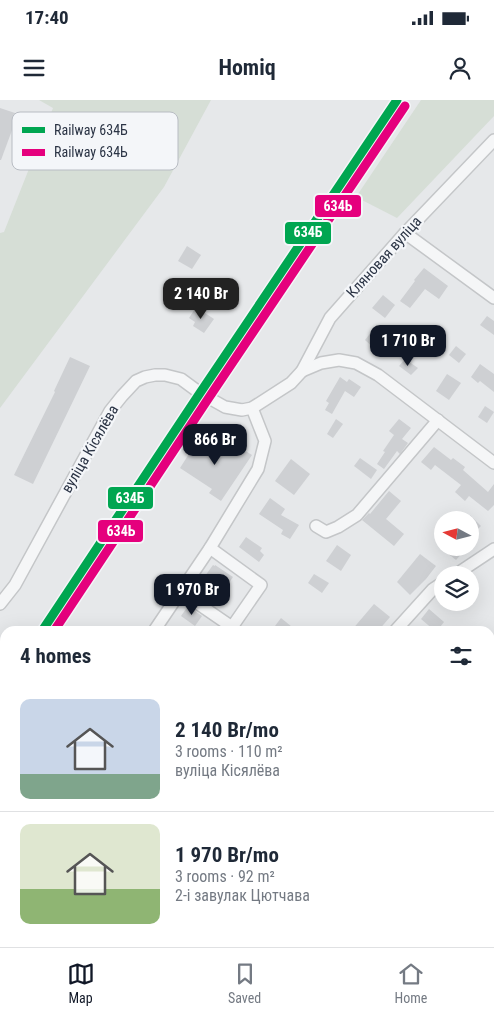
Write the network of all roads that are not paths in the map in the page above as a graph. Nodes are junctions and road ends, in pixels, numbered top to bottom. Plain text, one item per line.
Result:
1 (494, 140) edge
2 (404, 233) junction
3 (494, 298) edge
4 (302, 371) junction
5 (252, 408) junction
6 (438, 420) junction
7 (494, 463) edge
8 (316, 526) dead end
9 (210, 548) junction
10 (494, 549) edge
11 (468, 566) edge
12 (434, 588) edge
13 (180, 592) junction
14 (0, 604) edge
15 (157, 626) edge
16 (231, 626) edge
17 (233, 626) edge
18 (400, 626) edge

1 - 2 street, Кляновая вуліца
2 - 3 street
2 - 4 street, Кляновая вуліца
4 - 5 street, Кляновая вуліца
4 - 6 street
5 - 9 street
5 - 14 street, вуліца Кісялёва
6 - 7 street
6 - 8 street
9 - 13 street
9 - 17 street
10 - 11 street
12 - 18 street
13 - 15 street
13 - 16 street

